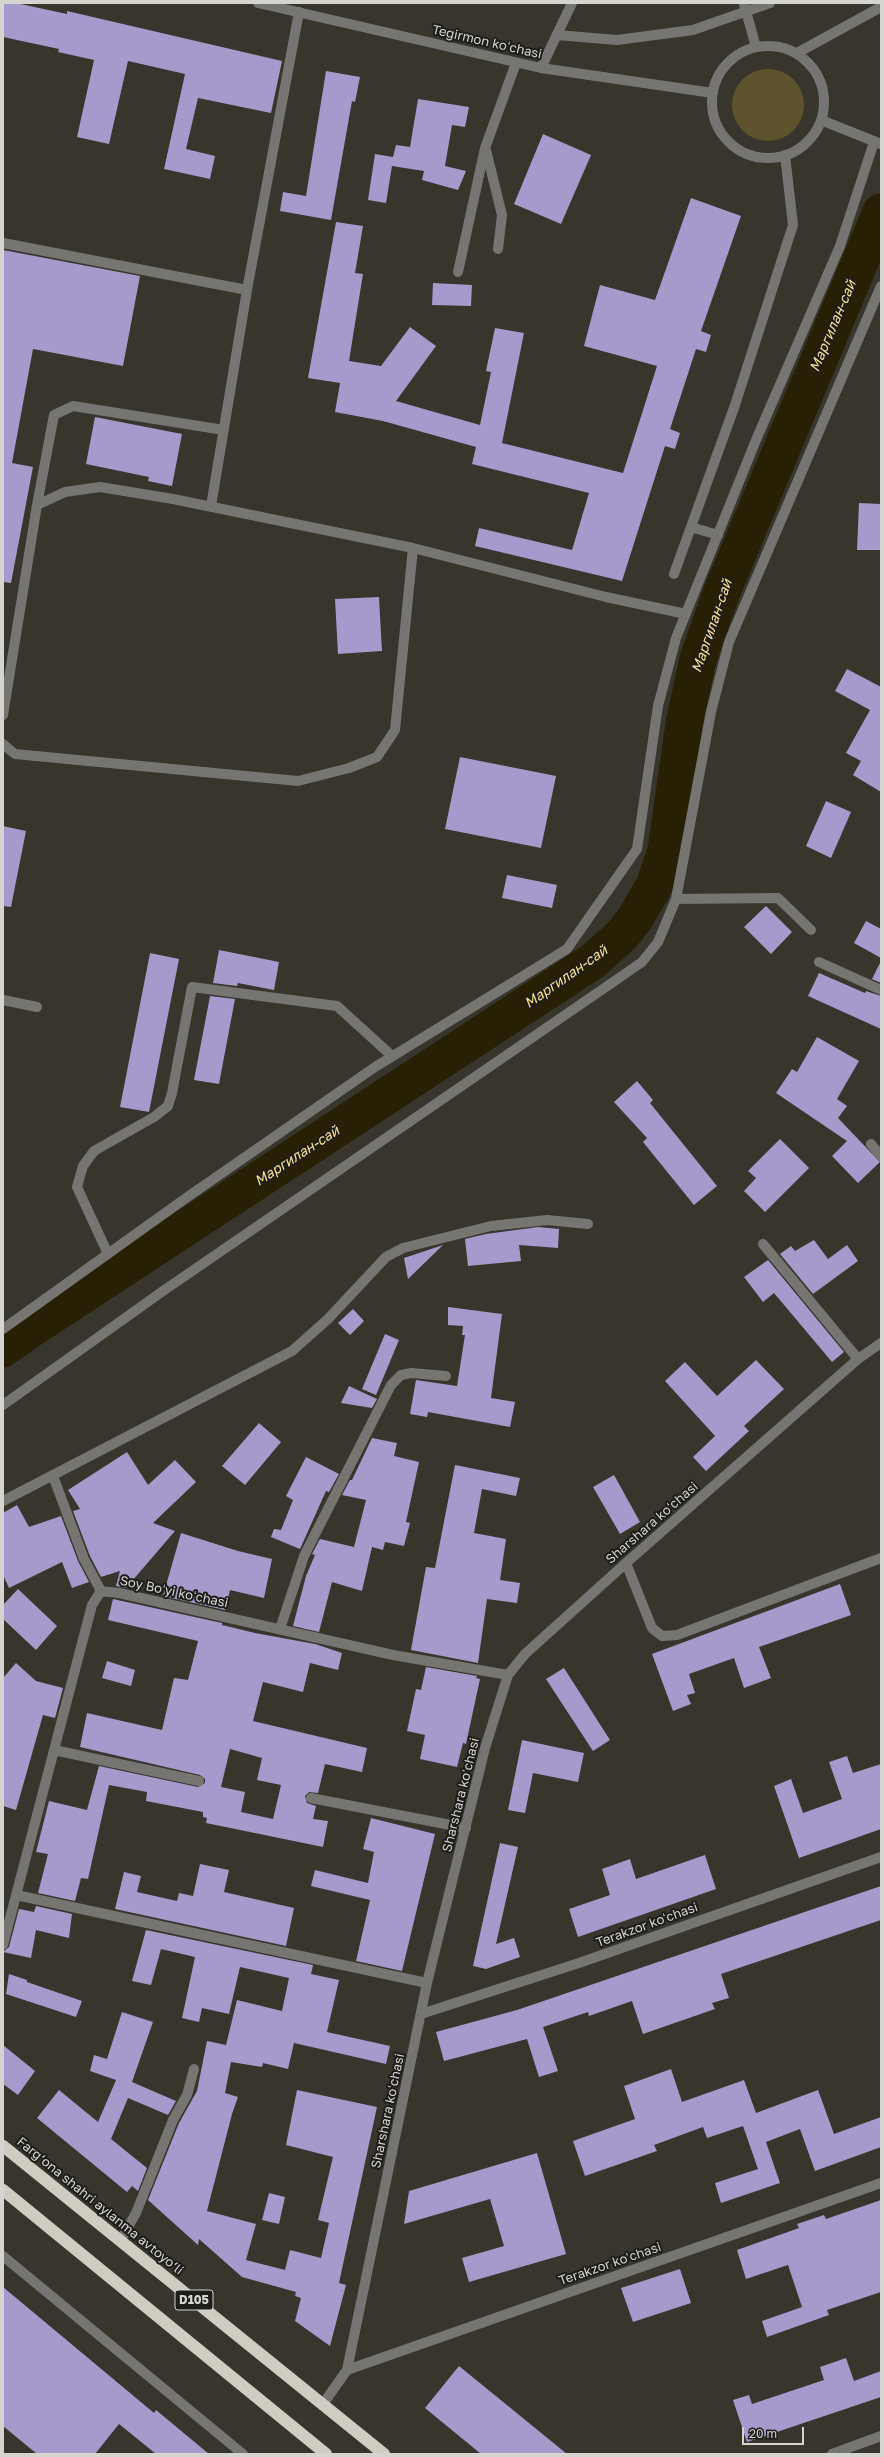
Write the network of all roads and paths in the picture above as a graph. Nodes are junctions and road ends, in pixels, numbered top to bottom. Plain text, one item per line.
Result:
1 (258, 3) edge
2 (572, 3) edge
3 (770, 3) edge
4 (745, 6) edge
5 (881, 7) edge
6 (299, 12) junction
7 (557, 35) junction
8 (756, 47) junction
9 (797, 53) junction
10 (516, 63) junction
11 (541, 68) junction
12 (713, 93) junction
13 (821, 120) junction
14 (877, 143) edge
15 (485, 148) junction
16 (785, 155) junction
17 (3, 242) edge
18 (498, 249) dead end
19 (458, 272) dead end
20 (881, 286) edge
21 (247, 290) junction
22 (224, 430) junction
23 (37, 505) junction
24 (211, 506) junction
25 (691, 528) junction
26 (718, 535) junction
27 (413, 548) junction
28 (674, 574) dead end
29 (686, 614) junction
30 (3, 715) edge
31 (3, 744) edge
32 (676, 899) junction
33 (811, 930) dead end
34 (819, 962) dead end
35 (881, 990) edge
36 (3, 1000) edge
37 (37, 1007) dead end
38 (392, 1056) junction
39 (871, 1144) dead end
40 (881, 1156) edge
41 (588, 1224) dead end
42 (763, 1244) dead end
43 (108, 1254) junction
44 (3, 1329) edge
45 (881, 1343) edge
46 (858, 1359) junction
47 (446, 1376) dead end
48 (3, 1405) edge
49 (53, 1476) junction
50 (3, 1501) edge
51 (881, 1558) edge
52 (626, 1563) junction
53 (101, 1591) junction
54 (280, 1629) junction
55 (508, 1675) junction
56 (54, 1750) junction
57 (199, 1781) dead end
58 (311, 1798) dead end
59 (466, 1828) junction
60 (881, 1857) edge
61 (16, 1895) junction
62 (3, 1945) edge
63 (427, 1984) junction
64 (421, 2014) junction
65 (194, 2069) dead end
66 (3, 2146) edge
67 (881, 2183) edge
68 (3, 2190) edge
69 (120, 2241) junction
70 (3, 2256) edge
71 (348, 2370) junction
72 (323, 2404) junction
73 (881, 2436) edge
74 (243, 2454) edge
75 (326, 2454) edge
76 (384, 2454) edge
77 (832, 2454) edge

1 - 6 street, Tegirmon koʻchasi
2 - 7 street
3 - 4 street
4 - 7 street
4 - 8 street
5 - 9 street
6 - 10 street, Tegirmon koʻchasi
6 - 21 street
7 - 11 street
8 - 9 street
8 - 12 street
9 - 13 street
10 - 11 street, Tegirmon koʻchasi
10 - 15 street
11 - 12 street, Tegirmon koʻchasi
12 - 16 street
13 - 14 street
13 - 16 street
14 - 26 street
15 - 18 street
15 - 19 street
16 - 25 street
17 - 21 street
20 - 32 street
21 - 22 street
22 - 23 street
22 - 24 street
23 - 24 street
23 - 30 street
24 - 27 street
25 - 26 street
25 - 28 street
26 - 29 street
27 - 29 street
27 - 31 street
29 - 38 street
32 - 33 street
32 - 48 street
34 - 35 street
36 - 37 street
38 - 43 street
38 - 43 street
39 - 40 street
41 - 49 street
42 - 46 street
43 - 44 street
45 - 46 street, Sharshara koʻchasi
46 - 52 street, Sharshara koʻchasi
47 - 54 street
49 - 50 street
49 - 53 street
51 - 52 street
52 - 55 street, Sharshara koʻchasi
53 - 54 street, Soy Boʻyi koʻchasi
53 - 56 street, Soy Boʻyi koʻchasi
54 - 55 street, Soy Boʻyi koʻchasi
55 - 59 street, Sharshara koʻchasi
56 - 57 street
56 - 61 street, Soy Boʻyi koʻchasi
58 - 59 street
59 - 63 street, Sharshara koʻchasi
60 - 64 street, Terakzor koʻchasi
61 - 62 street, Soy Boʻyi koʻchasi
61 - 63 street
63 - 64 street, Sharshara koʻchasi
64 - 71 street, Sharshara koʻchasi
65 - 69 street
66 - 69 highway, Farg‘ona shahri aylanma avtoyo‘li / D105
67 - 71 street, Terakzor koʻchasi
68 - 75 highway, D105
69 - 72 highway, Farg‘ona shahri aylanma avtoyo‘li / D105
70 - 74 street
71 - 72 street, Sharshara koʻchasi
72 - 76 highway, Farg‘ona shahri aylanma avtoyo‘li / D105
73 - 77 street

